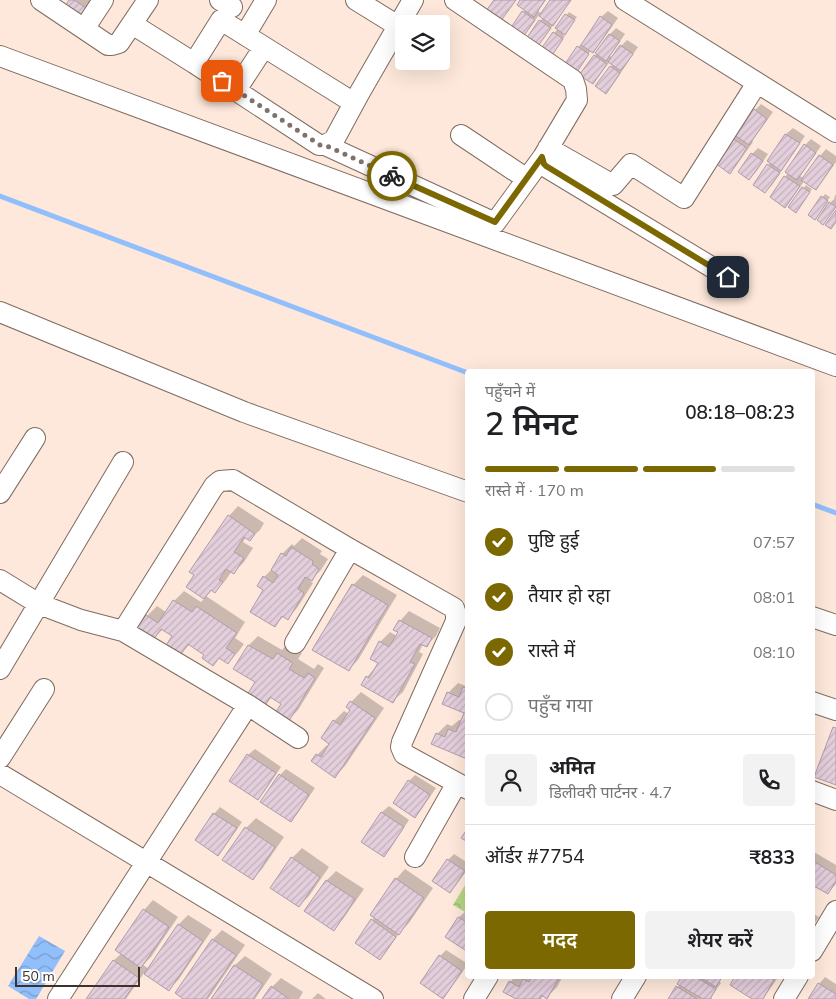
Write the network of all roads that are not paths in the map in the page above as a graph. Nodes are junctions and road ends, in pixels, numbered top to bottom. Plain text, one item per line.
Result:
1 (41, 0) edge
2 (103, 0) edge
3 (148, 0) edge
4 (266, 0) edge
5 (356, 0) edge
6 (413, 0) edge
7 (455, 0) edge
8 (625, 0) edge
9 (404, 15) edge
10 (132, 24) junction
11 (395, 24) edge
12 (84, 29) junction
13 (395, 31) edge
14 (245, 35) junction
15 (264, 47) junction
16 (0, 56) edge
17 (194, 63) junction
18 (757, 82) junction
19 (236, 90) junction
20 (354, 103) junction
21 (836, 132) edge
22 (461, 135) dead end
23 (325, 145) junction
24 (545, 153) junction
25 (526, 179) junction
26 (728, 277) dead end
27 (0, 312) edge
28 (836, 366) edge
29 (36, 438) dead end
30 (124, 462) dead end
31 (465, 491) edge
32 (0, 493) edge
33 (350, 549) junction
34 (0, 580) edge
35 (39, 604) junction
36 (815, 618) edge
37 (836, 625) edge
38 (123, 631) junction
39 (295, 643) dead end
40 (0, 669) edge
41 (44, 688) dead end
42 (815, 703) edge
43 (248, 705) junction
44 (836, 710) edge
45 (298, 738) dead end
46 (0, 758) edge
47 (0, 774) edge
48 (462, 786) edge
49 (815, 792) edge
50 (836, 800) edge
51 (415, 857) dead end
52 (146, 863) junction
53 (836, 911) edge
54 (815, 946) edge
55 (486, 979) edge
56 (634, 979) edge
57 (796, 979) edge
58 (58, 999) edge
59 (373, 999) edge
60 (474, 999) edge
61 (622, 999) edge
62 (784, 999) edge

1 - 12 street
2 - 12 street
3 - 10 street
4 - 14 street
5 - 11 street
6 - 9 street
7 - 24 street
8 - 18 street
10 - 12 street
10 - 17 street
13 - 20 street
14 - 15 street
14 - 17 street
15 - 19 street
15 - 20 street
16 - 28 street
17 - 19 street
18 - 21 street
18 - 24 street
19 - 23 street
20 - 23 street
22 - 25 street
23 - 25 street
24 - 25 street
24 - 26 street
27 - 31 street
29 - 32 street
30 - 35 street
33 - 38 street
33 - 39 street
33 - 48 street
34 - 35 street
35 - 38 street
35 - 40 street
36 - 37 street
38 - 43 street
41 - 46 street
42 - 44 street
43 - 45 street
43 - 52 street
47 - 52 street
48 - 51 street
49 - 50 street
52 - 58 street
52 - 59 street
53 - 54 street
55 - 60 street
56 - 61 street
57 - 62 street

